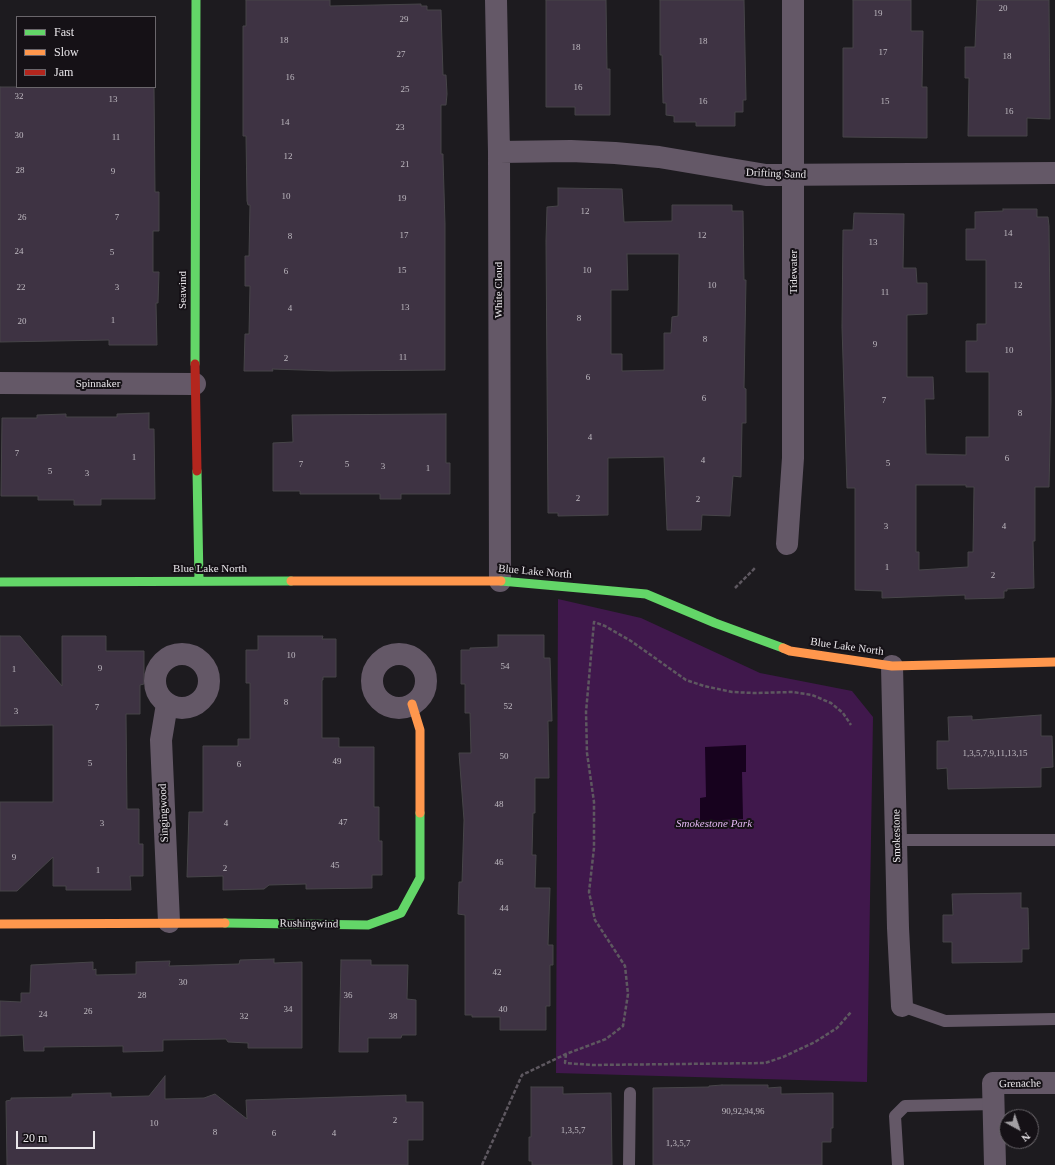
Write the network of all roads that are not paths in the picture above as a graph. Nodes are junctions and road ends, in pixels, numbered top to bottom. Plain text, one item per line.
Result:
1 (196, 0) edge
2 (496, 0) edge
3 (793, 0) edge
4 (499, 152) junction
5 (1055, 173) edge
6 (794, 175) junction
7 (0, 383) edge
8 (195, 384) junction
9 (787, 544) dead end
10 (199, 580) junction
11 (500, 580) junction
12 (0, 582) edge
13 (1055, 662) edge
14 (892, 666) junction
15 (167, 704) dead end
16 (412, 704) dead end
17 (897, 840) junction
18 (1055, 840) edge
19 (168, 922) junction
20 (0, 924) edge
21 (902, 1006) joint
22 (1055, 1019) edge
23 (1055, 1083) edge
24 (630, 1093) dead end
25 (994, 1104) junction
26 (629, 1165) edge
27 (898, 1165) edge
28 (995, 1165) edge

1 - 8 street, Seawind
2 - 4 street, White Cloud
3 - 6 street, Tidewater
4 - 6 street, Drifting Sand
4 - 11 street, White Cloud
5 - 6 street, Drifting Sand
6 - 9 street, Tidewater
7 - 8 street, Spinnaker
8 - 10 street, Seawind
10 - 11 street, Blue Lake North
10 - 12 street, Blue Lake North
11 - 14 street, Blue Lake North
13 - 14 street, Blue Lake North
14 - 17 street, Smokestone
15 - 19 street, Singingwood
16 - 19 street, Rushingwind
17 - 18 lane
17 - 21 street, Smokestone
19 - 20 street, Rushingwind
21 - 22 lane
23 - 25 street, Grenache
24 - 26 lane
25 - 27 lane
25 - 28 street, Grenache

